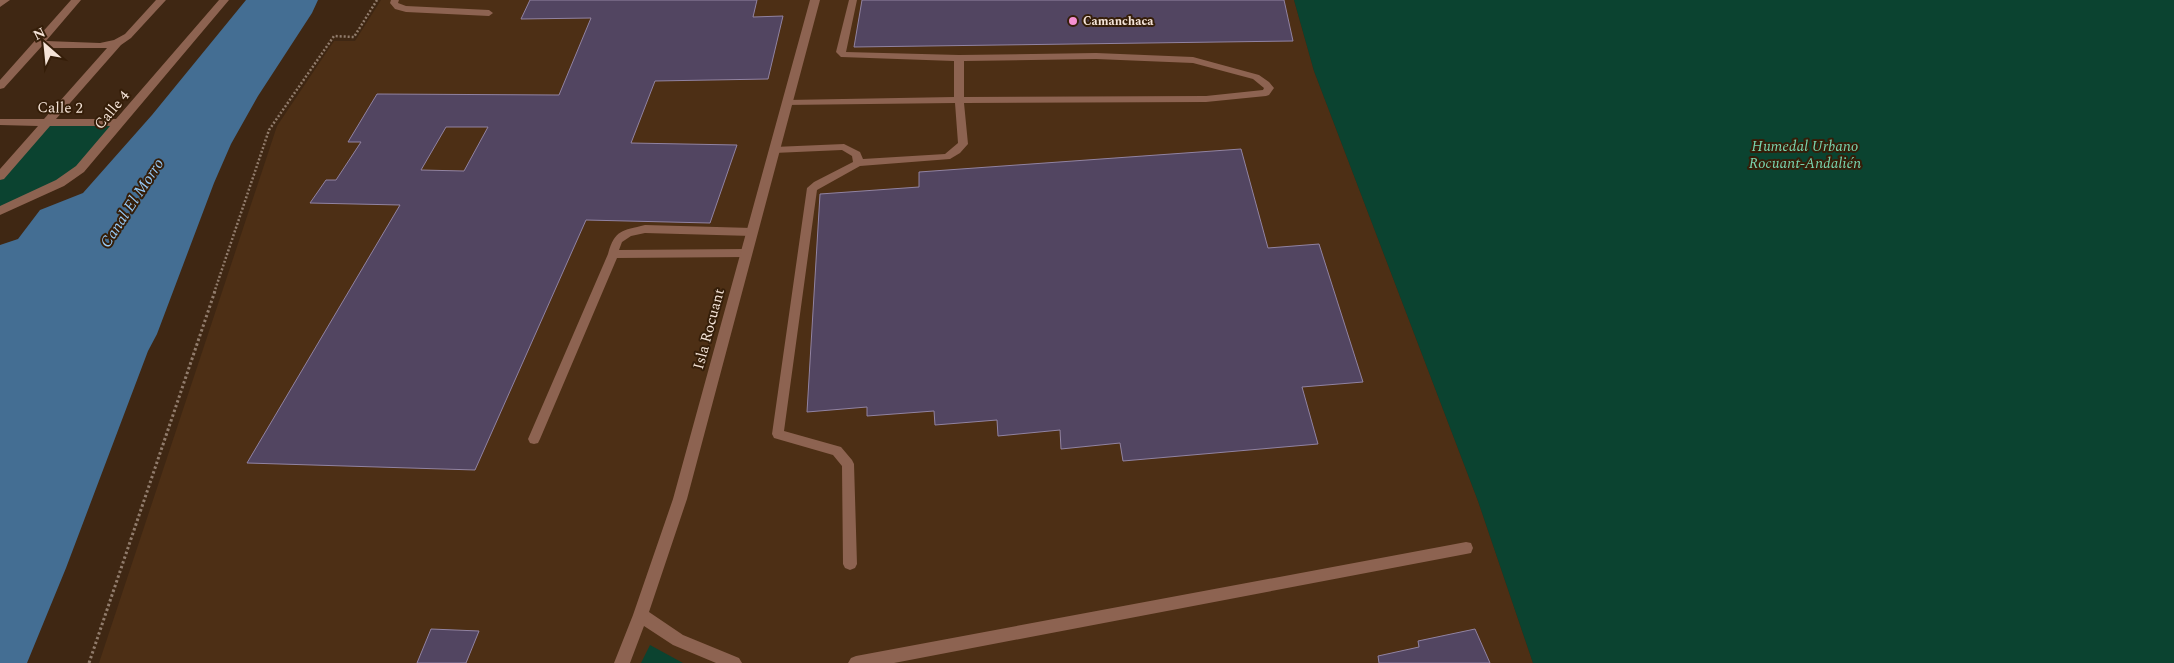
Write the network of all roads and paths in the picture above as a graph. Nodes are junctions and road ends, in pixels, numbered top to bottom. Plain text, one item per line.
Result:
1 (5, 0) edge
2 (76, 0) edge
3 (161, 0) edge
4 (224, 0) edge
5 (377, 0) edge
6 (395, 0) edge
7 (815, 0) edge
8 (852, 0) edge
9 (0, 4) edge
10 (489, 13) dead end
11 (40, 42) junction
12 (117, 43) junction
13 (959, 58) junction
14 (0, 86) edge
15 (958, 100) junction
16 (787, 103) junction
17 (0, 122) edge
18 (47, 122) junction
19 (120, 124) junction
20 (774, 150) junction
21 (858, 163) junction
22 (0, 176) edge
23 (0, 211) edge
24 (752, 232) junction
25 (746, 253) junction
26 (613, 254) junction
27 (534, 439) dead end
28 (1466, 548) dead end
29 (850, 564) dead end
30 (642, 615) junction
31 (89, 663) edge
32 (622, 663) edge
33 (734, 663) edge
34 (856, 663) edge

1 - 9 street
2 - 11 street
3 - 12 street
4 - 19 street, Calle 4
5 - 31 path
6 - 10 lane
7 - 16 street, Isla Rocuant
8 - 13 lane
11 - 12 street
11 - 14 street
12 - 18 street
13 - 15 lane
13 - 15 lane
15 - 16 lane
15 - 21 lane
16 - 20 street, Isla Rocuant
17 - 18 street, Calle 2
18 - 19 street, Calle 2
18 - 22 street
19 - 23 street, Calle 4
20 - 21 lane
20 - 24 street, Isla Rocuant
21 - 29 lane
24 - 25 street, Isla Rocuant
24 - 26 lane
25 - 26 lane
25 - 30 street, Isla Rocuant
26 - 27 lane
28 - 34 street
30 - 32 street, Isla Rocuant
30 - 33 street

